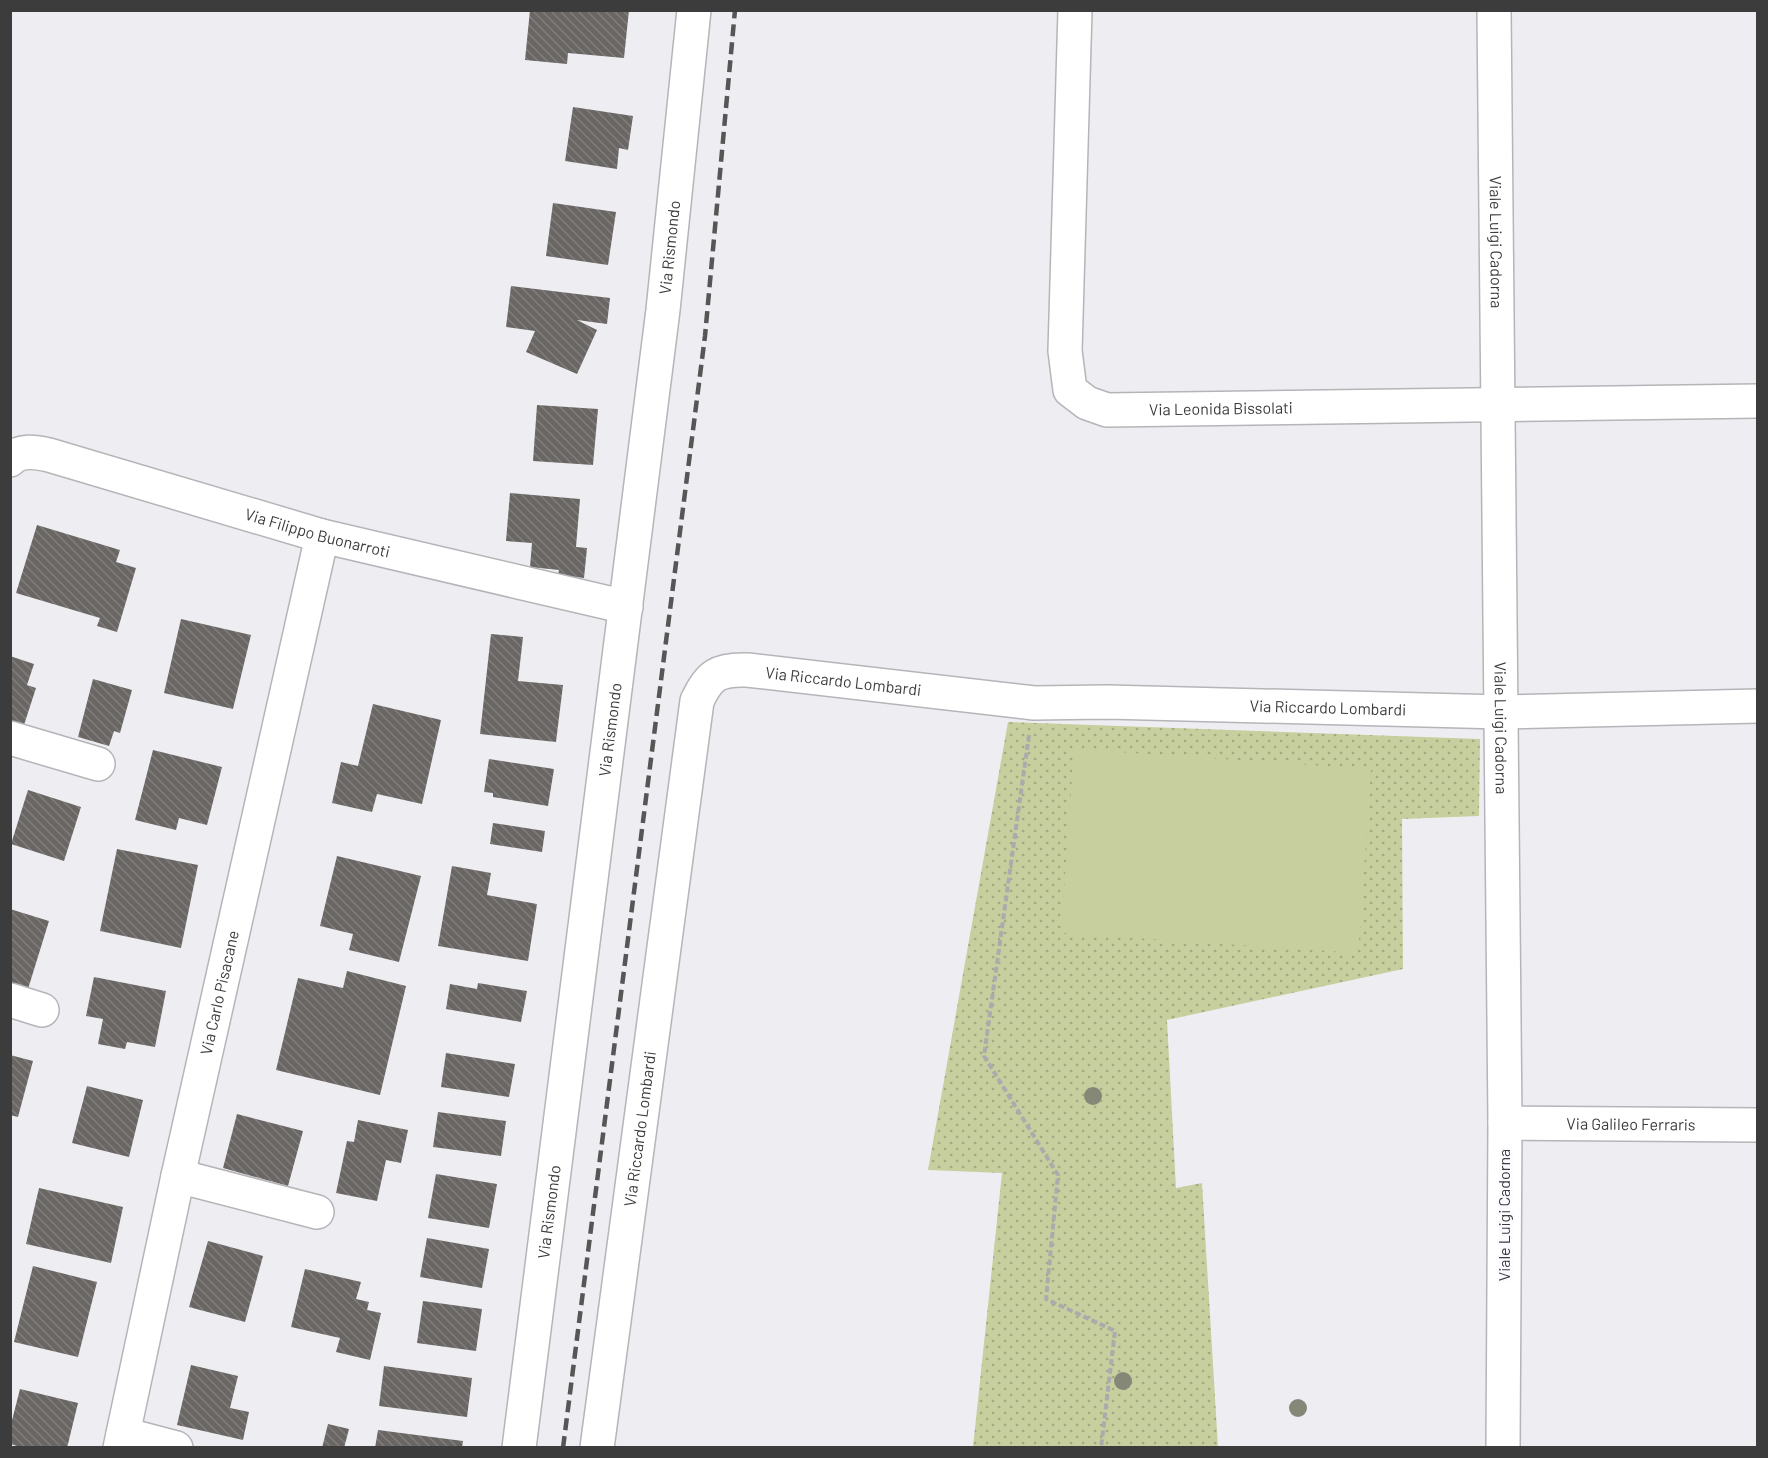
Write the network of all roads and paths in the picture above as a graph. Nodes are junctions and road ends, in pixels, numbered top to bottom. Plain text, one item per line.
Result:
1 (694, 10) edge
2 (1075, 10) edge
3 (1494, 10) edge
4 (1758, 401) edge
5 (1499, 405) junction
6 (12, 458) edge
7 (322, 536) junction
8 (626, 607) junction
9 (1034, 703) junction
10 (1758, 706) edge
11 (1502, 712) junction
12 (10, 738) edge
13 (98, 764) dead end
14 (10, 1000) edge
15 (42, 1010) dead end
16 (1504, 1124) junction
17 (1758, 1125) edge
18 (178, 1176) junction
19 (317, 1212) dead end
20 (121, 1441) edge
21 (176, 1448) edge
22 (519, 1448) edge
23 (597, 1448) edge
24 (1101, 1448) edge
25 (1503, 1448) edge

1 - 8 street, Via Rismondo
2 - 5 street, Via Leonida Bissolati
3 - 5 street, Viale Luigi Cadorna
4 - 5 street, Via Leonida Bissolati
5 - 11 street, Viale Luigi Cadorna
6 - 7 street, Via Filippo Buonarroti
7 - 8 street, Via Filippo Buonarroti
7 - 18 street, Via Carlo Pisacane
8 - 22 street, Via Rismondo
9 - 11 street, Via Riccardo Lombardi
9 - 23 street, Via Riccardo Lombardi
9 - 24 path
10 - 11 street, Via Riccardo Lombardi
11 - 16 street, Viale Luigi Cadorna
12 - 13 street
14 - 15 street
16 - 17 street, Via Galileo Ferraris
16 - 25 street, Viale Luigi Cadorna
18 - 19 street
18 - 20 street, Via Carlo Pisacane
20 - 21 street

